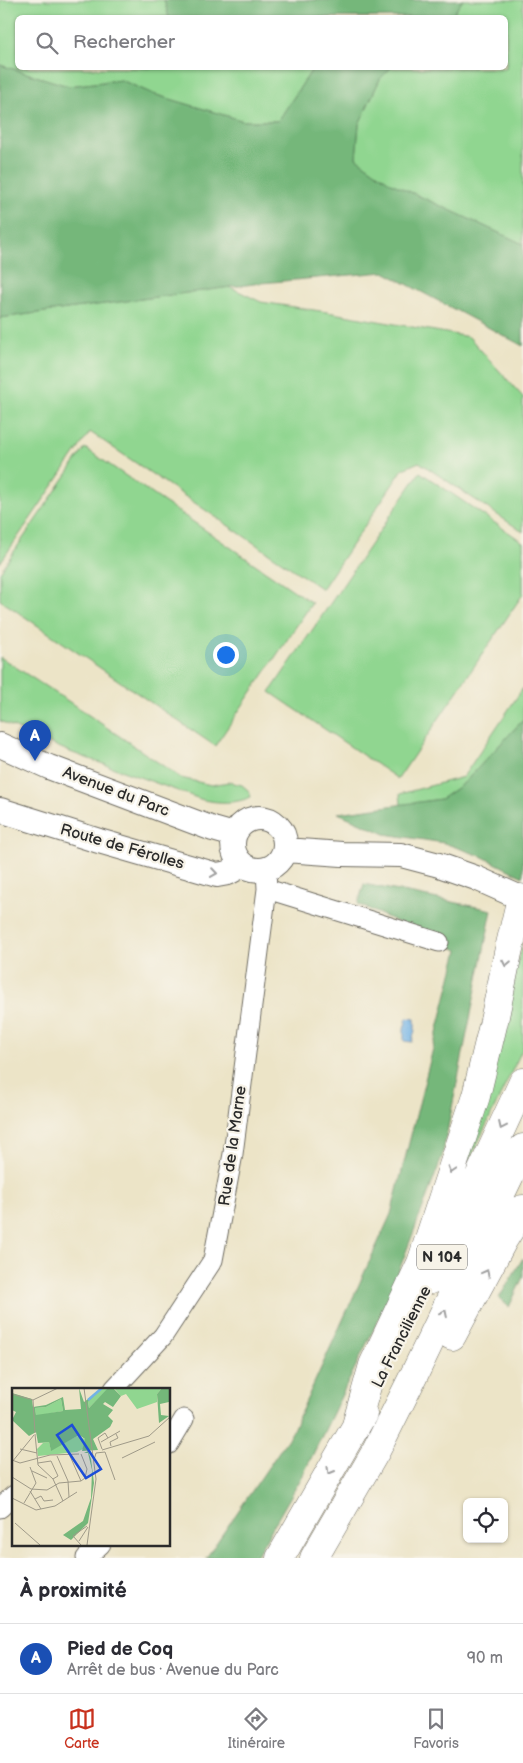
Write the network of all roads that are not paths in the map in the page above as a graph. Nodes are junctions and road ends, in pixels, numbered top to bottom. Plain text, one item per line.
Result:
1 (0, 745) edge
2 (0, 810) edge
3 (234, 834) junction
4 (285, 850) junction
5 (243, 865) junction
6 (266, 880) junction
7 (522, 899) edge
8 (439, 942) dead end
9 (523, 1082) edge
10 (523, 1148) edge
11 (523, 1209) edge
12 (115, 1388) edge
13 (184, 1419) dead end
14 (355, 1429) junction
15 (170, 1442) edge
16 (376, 1451) junction
17 (12, 1497) edge
18 (0, 1508) edge
19 (99, 1546) edge
20 (86, 1558) edge
21 (280, 1558) edge
22 (314, 1558) edge

1 - 3 street, Avenue du Parc
2 -> 5 street, Route de Férolles
3 - 4 street
3 - 5 street
4 - 6 street
4 - 7 street
5 - 6 street
6 - 8 street
6 - 12 street, Rue de la Marne
7 -> 14 highway
9 -> 14 highway, La Francilienne / N 104
16 -> 10 highway, La Francilienne / N 104
16 -> 11 highway
13 - 15 street
14 -> 21 highway, La Francilienne / N 104
16 - 22 highway, La Francilienne / N 104
17 - 18 street
19 - 20 street

